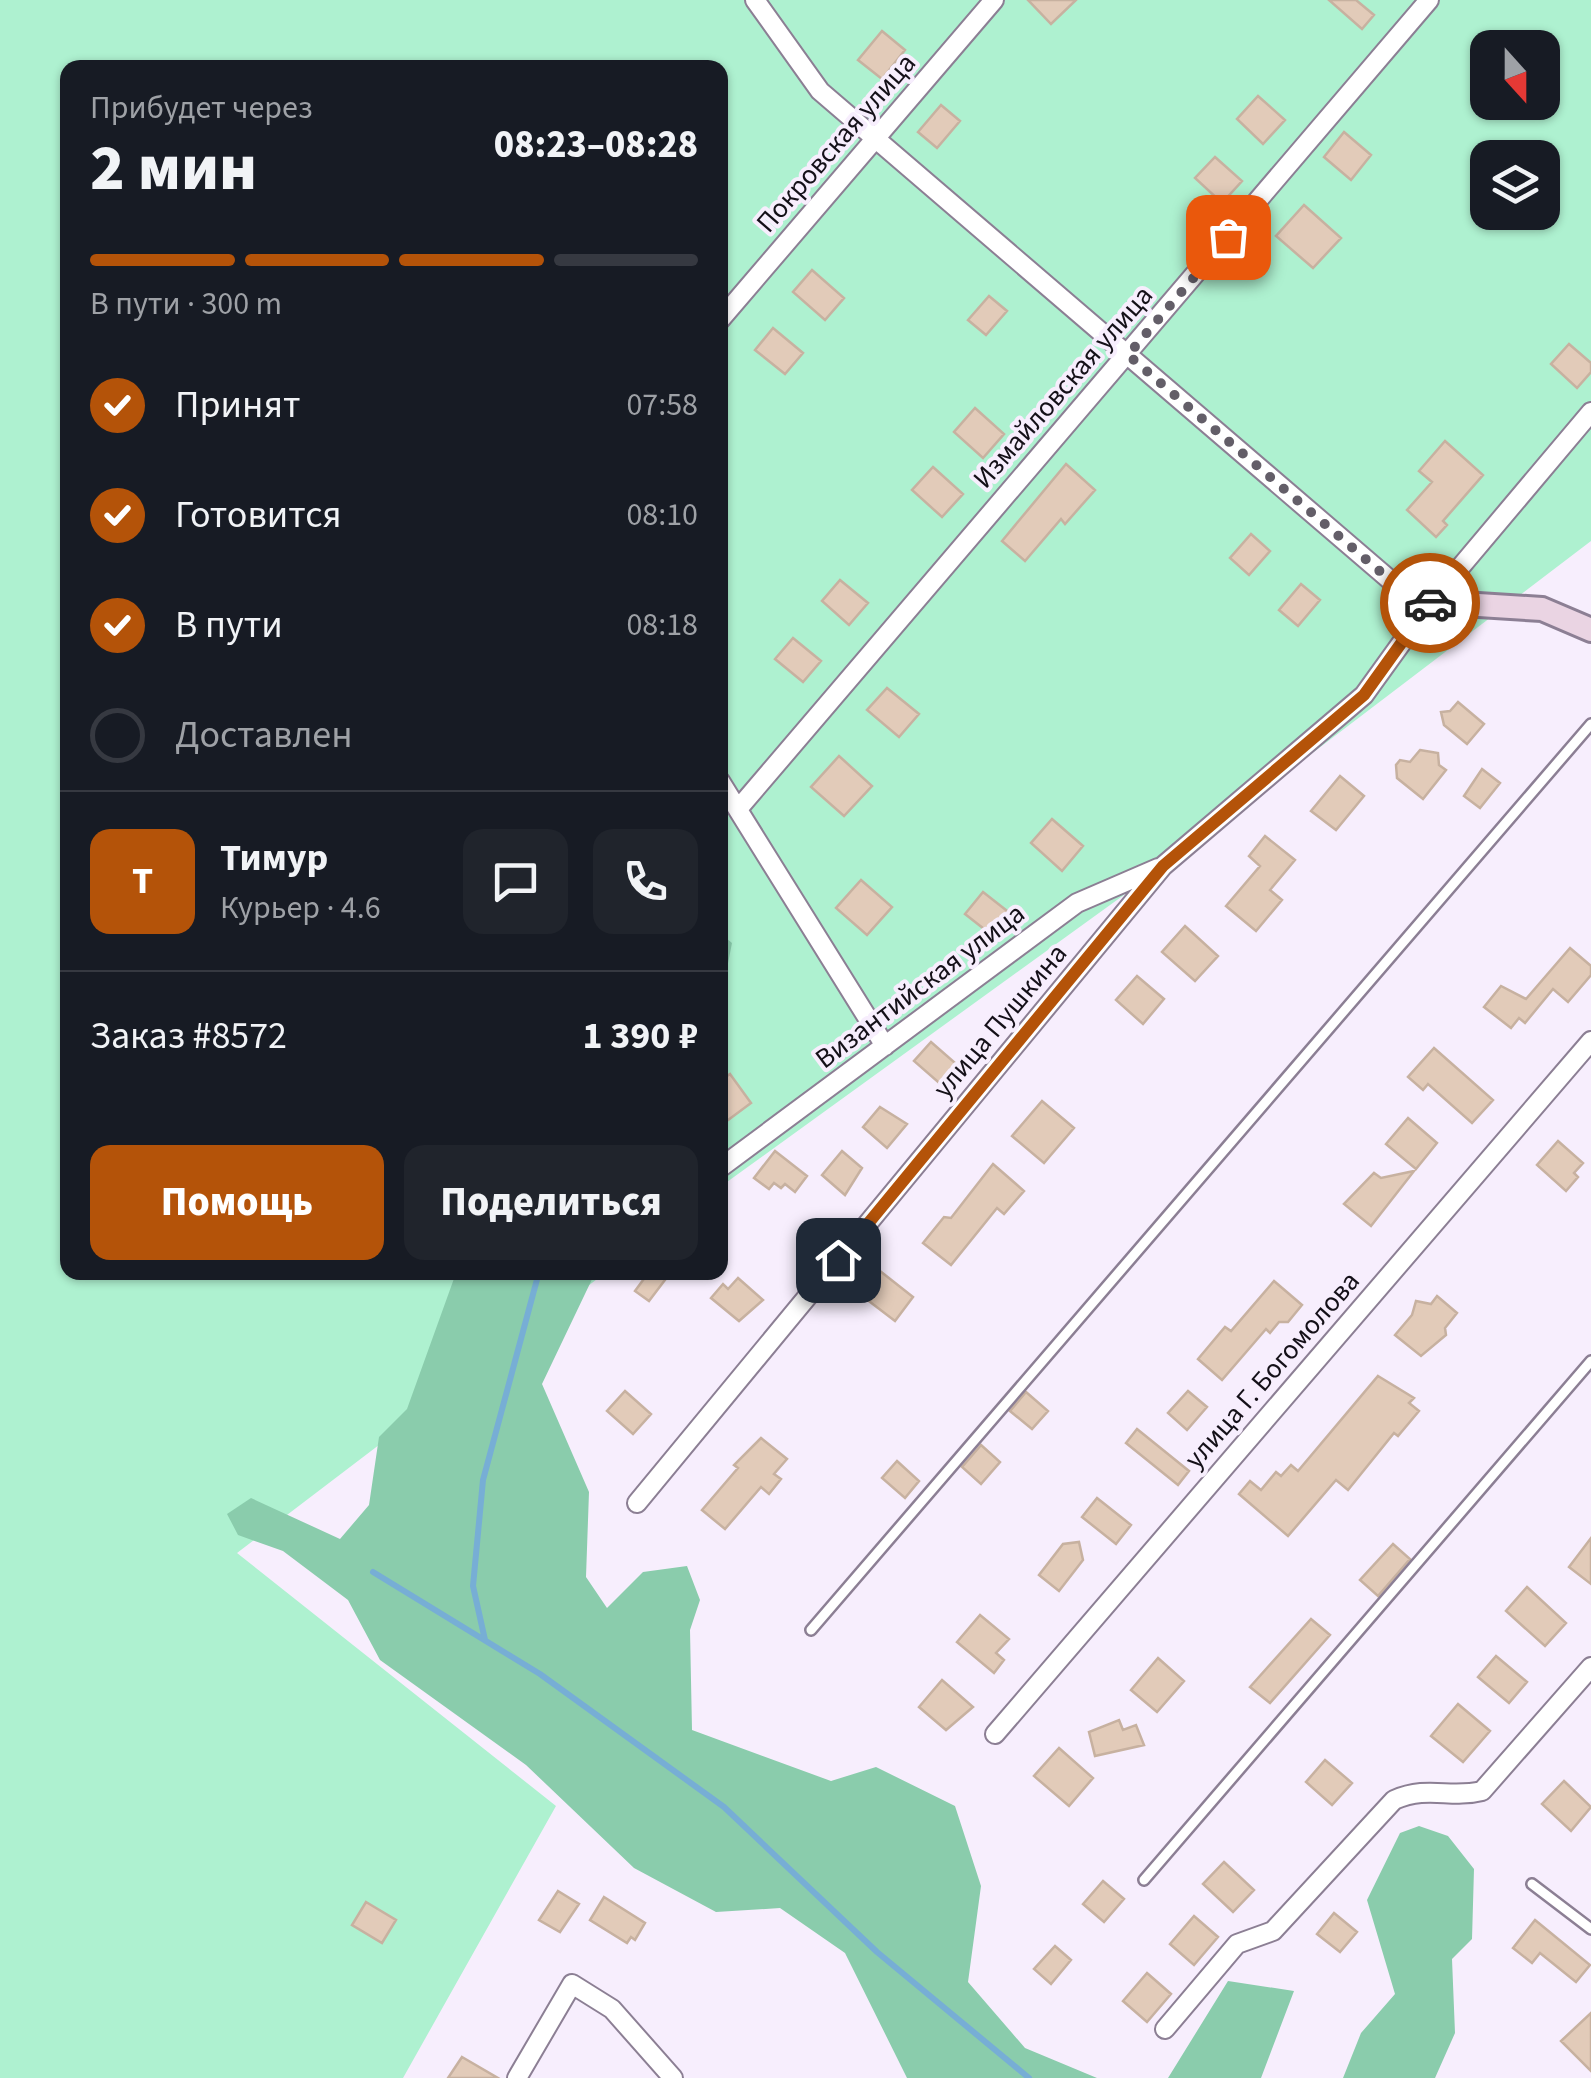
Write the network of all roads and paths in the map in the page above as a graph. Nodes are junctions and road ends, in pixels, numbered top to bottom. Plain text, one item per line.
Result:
1 (755, 0) edge
2 (994, 0) edge
3 (1429, 0) edge
4 (876, 139) junction
5 (728, 311) edge
6 (1128, 355) junction
7 (1591, 412) edge
8 (1431, 602) junction
9 (1591, 630) edge
10 (1591, 724) edge
11 (728, 793) edge
12 (738, 809) junction
13 (1163, 866) junction
14 (1591, 1042) edge
15 (885, 1046) junction
16 (728, 1162) edge
17 (1591, 1361) edge
18 (637, 1503) dead end
19 (810, 1630) dead end
20 (1591, 1667) edge
21 (995, 1734) dead end
22 (1144, 1880) dead end
23 (1532, 1884) dead end
24 (1591, 1929) edge
25 (1165, 2028) dead end
26 (517, 2078) edge
27 (673, 2078) edge

1 - 4 street
2 - 4 street, Покровская улица
3 - 6 street, Измайловская улица
4 - 5 street, Покровская улица
4 - 6 street
6 - 8 street
6 - 12 street, Измайловская улица
7 - 8 street, улица Пушкина
8 - 9 street
8 - 13 street, улица Пушкина
10 - 19 lane
11 - 12 street
12 - 15 street
13 - 15 street, Византийская улица
13 - 18 street, улица Пушкина
14 - 21 street, улица Г. Богомолова
15 - 16 street, Византийская улица
17 - 22 lane
20 - 25 street
23 - 24 lane
26 - 27 street

